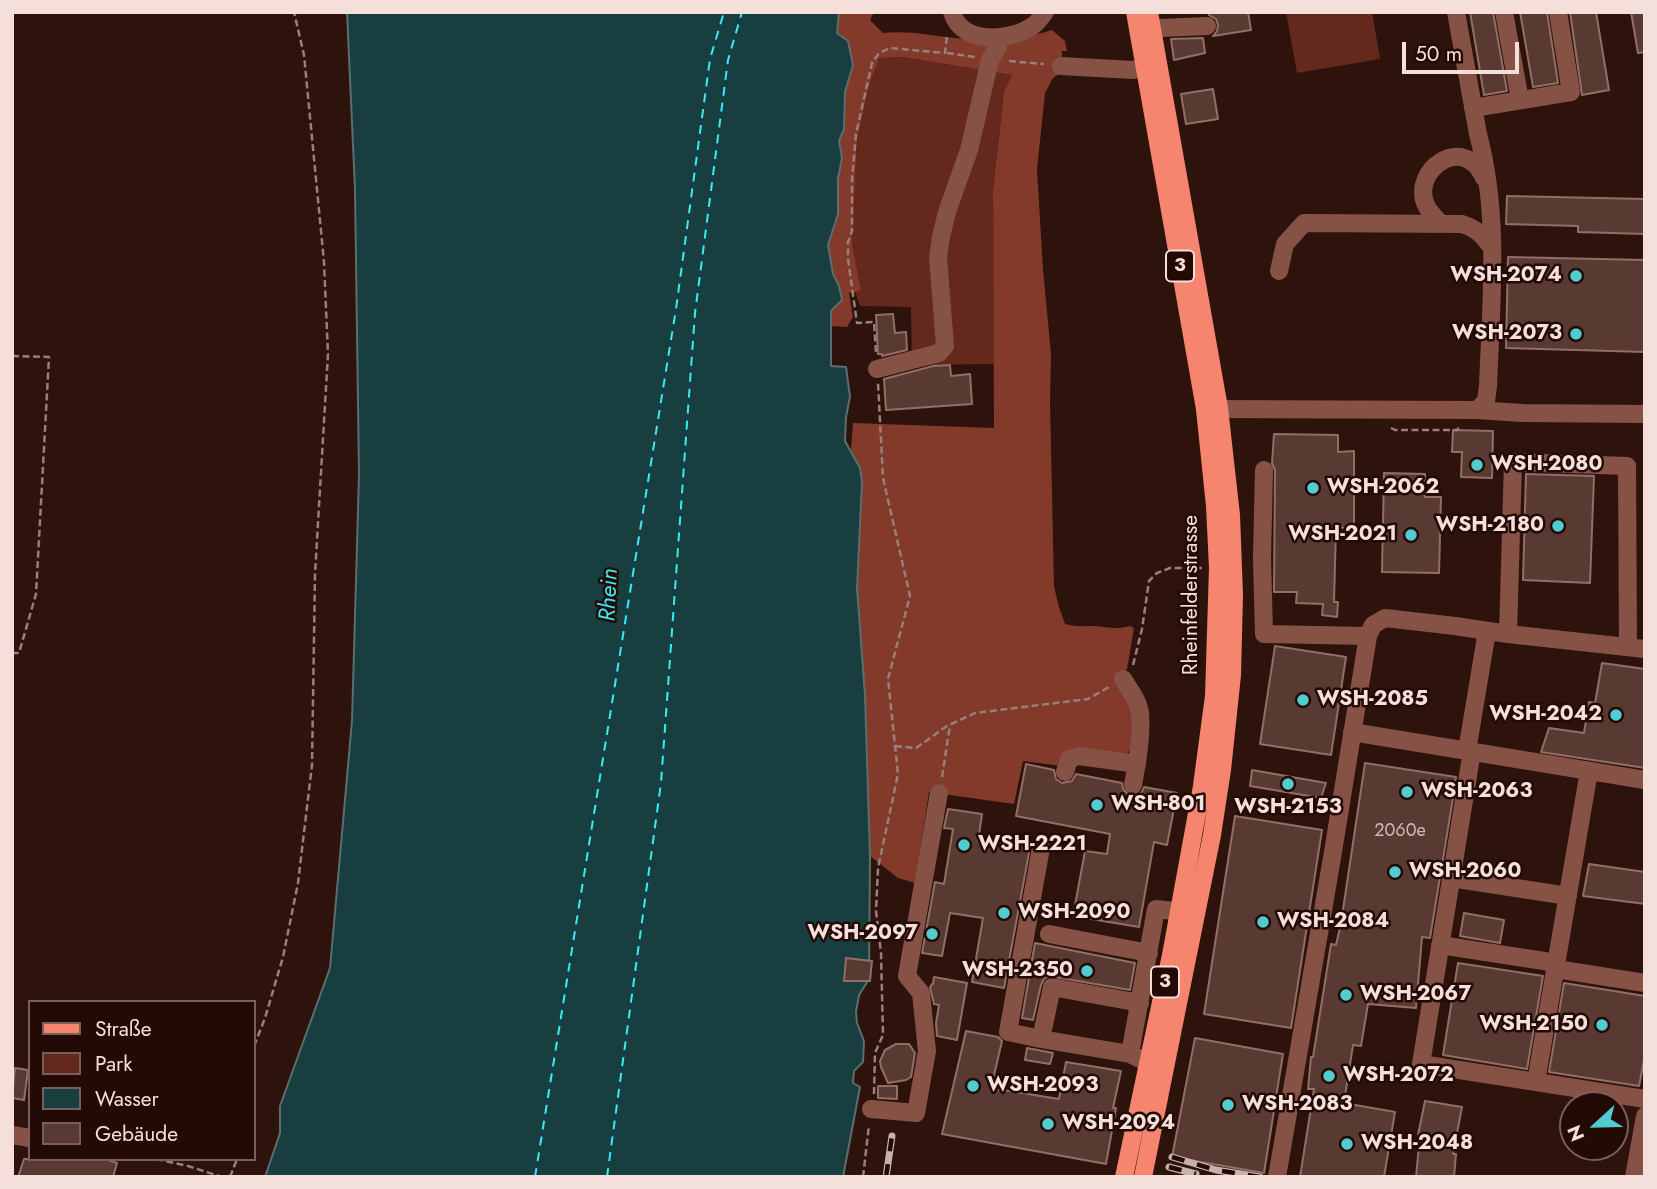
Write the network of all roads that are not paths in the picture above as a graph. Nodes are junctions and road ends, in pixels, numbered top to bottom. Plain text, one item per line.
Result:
1 (1045, 12) edge
2 (1456, 12) edge
3 (1504, 12) edge
4 (1558, 12) edge
5 (950, 19) edge
6 (1143, 20) edge
7 (1208, 26) dead end
8 (999, 38) junction
9 (1061, 66) road end
10 (1145, 67) junction
11 (1520, 100) junction
12 (1473, 108) junction
13 (1488, 186) junction
14 (1441, 224) junction
15 (1492, 248) junction
16 (1279, 271) dead end
17 (877, 369) road end
18 (1212, 408) junction
19 (1477, 410) junction
20 (1645, 414) edge
21 (1264, 470) dead end
22 (1487, 631) junction
23 (1508, 634) junction
24 (1368, 636) junction
25 (1636, 648) edge
26 (1123, 679) road end
27 (1352, 732) junction
28 (1469, 751) junction
29 (1137, 764) junction
30 (1589, 771) junction
31 (1065, 772) dead end
32 (1645, 780) edge
33 (1133, 785) dead end
34 (939, 793) road end
35 (1041, 848) dead end
36 (1451, 878) junction
37 (1568, 896) junction
38 (1188, 912) junction
39 (1049, 934) dead end
40 (1440, 945) junction
41 (1149, 953) junction
42 (1556, 966) junction
43 (1645, 983) edge
44 (1140, 1003) junction
45 (1041, 1039) junction
46 (1130, 1054) junction
47 (1149, 1063) junction
48 (1536, 1082) junction
49 (1645, 1100) edge
50 (872, 1110) road end
51 (1645, 1116) edge
52 (1124, 1177) edge
53 (1143, 1177) edge
54 (1277, 1177) edge
55 (1634, 1177) edge

1 - 8 street
2 - 12 street
3 - 11 street
4 - 11 street
5 - 8 street
6 - 7 street
6 - 10 main road, Rheinfelderstrasse / 3
6 - 18 main road, Rheinfelderstrasse / 3
8 - 17 street
9 - 10 street
10 - 18 main road, Rheinfelderstrasse / 3
11 - 12 street
12 - 13 street
13 - 14 street
13 - 15 street
14 - 15 street
14 - 16 street
15 - 19 street
18 - 19 street
18 - 38 main road, Rheinfelderstrasse / 3
18 - 38 main road, Rheinfelderstrasse / 3
19 - 20 street
21 - 24 street
22 - 23 street
22 - 24 street
22 - 28 street
23 - 25 street
23 - 25 street
24 - 27 street
26 - 29 street
27 - 28 street
27 - 54 street
28 - 30 street
28 - 36 street
29 - 31 street
29 - 33 street
30 - 32 street
30 - 37 street
34 - 50 street
35 - 45 street
36 - 37 street
36 - 40 street
37 - 42 street
38 - 41 street
38 - 47 main road, Rheinfelderstrasse / 3
38 - 53 main road, Rheinfelderstrasse / 3
39 - 41 street
40 - 42 street
40 - 48 street
41 - 44 street
42 - 43 street
42 - 48 street
44 - 45 street
44 - 46 street
45 - 46 street
46 - 47 street
47 - 52 main road, Rheinfelderstrasse / 3
48 - 49 street
51 - 55 street

